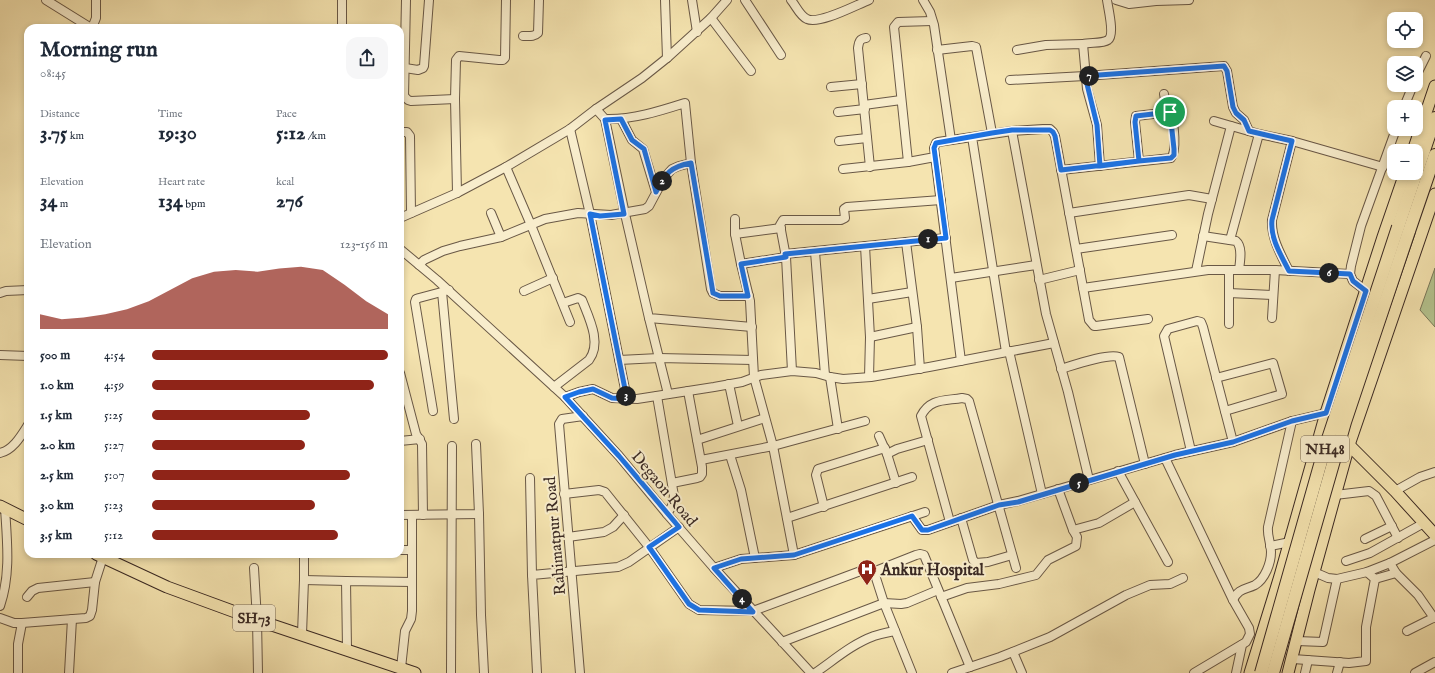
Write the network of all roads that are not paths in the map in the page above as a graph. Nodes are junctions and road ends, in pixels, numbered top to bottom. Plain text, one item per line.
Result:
1 (46, 0) edge
2 (96, 0) edge
3 (342, 0) edge
4 (406, 0) edge
5 (429, 0) edge
6 (506, 0) edge
7 (539, 0) edge
8 (665, 0) edge
9 (692, 0) edge
10 (727, 0) edge
11 (745, 0) edge
12 (792, 0) edge
13 (869, 0) edge
14 (922, 0) edge
15 (1107, 0) edge
16 (1116, 0) edge
17 (1189, 0) edge
18 (711, 18) junction
19 (932, 21) junction
20 (85, 24) edge
21 (94, 24) edge
22 (342, 24) dead end
23 (697, 32) junction
24 (523, 36) dead end
25 (866, 38) dead end
26 (1083, 44) junction
27 (938, 50) junction
28 (1017, 50) dead end
29 (781, 55) dead end
30 (1426, 56) dead end
31 (667, 58) junction
32 (1423, 62) edge
33 (405, 68) junction
34 (751, 70) dead end
35 (1085, 76) junction
36 (1010, 80) dead end
37 (862, 84) junction
38 (1435, 86) edge
39 (831, 87) dead end
40 (1164, 94) dead end
41 (455, 99) junction
42 (901, 100) junction
43 (864, 107) junction
44 (596, 109) junction
45 (838, 112) dead end
46 (1170, 112) junction
47 (1435, 118) edge
48 (621, 119) junction
49 (605, 120) junction
50 (1214, 121) dead end
51 (1231, 126) junction
52 (570, 129) junction
53 (1012, 130) junction
54 (1249, 131) junction
55 (404, 132) edge
56 (992, 133) junction
57 (1259, 134) junction
58 (972, 136) junction
59 (1394, 136) edge
60 (867, 138) junction
61 (951, 140) junction
62 (839, 141) dead end
63 (1292, 141) junction
64 (1415, 144) edge
65 (1435, 155) edge
66 (935, 157) junction
67 (1139, 161) junction
68 (908, 162) junction
69 (691, 163) junction
70 (1100, 166) junction
71 (506, 167) junction
72 (870, 167) junction
73 (1383, 167) junction
74 (843, 169) dead end
75 (1061, 170) junction
76 (1402, 180) edge
77 (656, 192) junction
78 (457, 193) junction
79 (1435, 194) edge
80 (1212, 199) junction
81 (941, 200) junction
82 (411, 213) junction
83 (490, 213) dead end
84 (1069, 213) junction
85 (590, 214) junction
86 (624, 214) junction
87 (404, 216) edge
88 (736, 219) dead end
89 (531, 224) junction
90 (781, 228) junction
91 (1403, 229) junction
92 (735, 234) junction
93 (501, 236) junction
94 (1172, 236) dead end
95 (1204, 236) junction
96 (946, 238) junction
97 (1230, 240) junction
98 (906, 242) junction
99 (865, 246) junction
100 (1076, 249) junction
101 (404, 252) edge
102 (815, 252) junction
103 (785, 255) junction
104 (741, 264) junction
105 (419, 265) junction
106 (1036, 265) junction
107 (1080, 270) junction
108 (1229, 270) junction
109 (1239, 270) junction
110 (1275, 270) junction
111 (1196, 271) junction
112 (1289, 271) junction
113 (993, 272) junction
114 (1350, 274) junction
115 (553, 278) junction
116 (951, 278) junction
117 (1039, 280) junction
118 (1083, 288) junction
119 (24, 290) edge
120 (524, 290) dead end
121 (446, 291) junction
122 (1366, 291) junction
123 (912, 292) junction
124 (0, 293) edge
125 (1229, 294) junction
126 (1273, 295) junction
127 (748, 296) junction
128 (868, 299) junction
129 (564, 303) junction
130 (649, 318) junction
131 (1272, 318) dead end
132 (1148, 320) dead end
133 (570, 322) dead end
134 (1229, 324) dead end
135 (752, 327) junction
136 (917, 327) junction
137 (870, 337) junction
138 (1054, 343) junction
139 (1008, 352) junction
140 (0, 355) edge
141 (24, 356) edge
142 (659, 358) junction
143 (619, 360) junction
144 (753, 360) junction
145 (961, 361) junction
146 (920, 369) junction
147 (1061, 369) junction
148 (792, 371) junction
149 (827, 376) junction
150 (754, 377) junction
151 (869, 377) junction
152 (1216, 378) junction
153 (729, 384) junction
154 (554, 387) junction
155 (404, 388) edge
156 (688, 391) junction
157 (668, 394) junction
158 (657, 396) junction
159 (565, 397) junction
160 (627, 399) junction
161 (433, 410) dead end
162 (1225, 411) junction
163 (1326, 413) junction
164 (583, 416) junction
165 (765, 418) junction
166 (454, 419) dead end
167 (865, 421) dead end
168 (1292, 421) junction
169 (1356, 423) junction
170 (738, 426) junction
171 (838, 429) junction
172 (24, 432) edge
173 (879, 436) dead end
174 (420, 439) junction
175 (404, 440) edge
176 (697, 440) junction
177 (928, 440) junction
178 (1233, 442) junction
179 (476, 444) dead end
180 (1349, 445) junction
181 (452, 446) dead end
182 (773, 446) junction
183 (886, 451) junction
184 (1191, 451) junction
185 (0, 453) edge
186 (730, 455) junction
187 (1166, 458) junction
188 (701, 460) junction
189 (1145, 464) junction
190 (1118, 472) junction
191 (1435, 472) edge
192 (530, 478) dead end
193 (912, 478) dead end
194 (1089, 480) junction
195 (672, 483) junction
196 (896, 483) junction
197 (1058, 489) junction
198 (1395, 491) junction
199 (564, 494) junction
200 (1042, 494) junction
201 (1335, 495) junction
202 (1135, 502) junction
203 (999, 505) junction
204 (2, 507) edge
205 (824, 507) junction
206 (925, 512) dead end
207 (479, 514) junction
208 (667, 514) junction
209 (404, 515) edge
210 (412, 515) junction
211 (423, 515) junction
212 (452, 515) junction
213 (624, 515) junction
214 (912, 516) junction
215 (24, 518) edge
216 (787, 518) junction
217 (961, 518) junction
218 (950, 522) junction
219 (1424, 523) junction
220 (1392, 526) junction
221 (679, 527) junction
222 (1073, 530) junction
223 (1435, 535) edge
224 (568, 537) junction
225 (1398, 538) junction
226 (1365, 539) dead end
227 (1435, 540) edge
228 (1290, 542) junction
229 (1270, 546) junction
230 (649, 547) junction
231 (404, 550) edge
232 (412, 550) junction
233 (794, 555) junction
234 (1012, 555) junction
235 (100, 558) edge
236 (104, 558) edge
237 (304, 558) edge
238 (755, 558) junction
239 (1346, 561) dead end
240 (1168, 562) dead end
241 (1390, 563) junction
242 (254, 568) dead end
243 (714, 568) junction
244 (1016, 568) dead end
245 (571, 572) junction
246 (874, 572) junction
247 (1314, 572) junction
248 (1367, 572) junction
249 (1396, 573) junction
250 (532, 576) junction
251 (1183, 578) dead end
252 (1337, 579) junction
253 (1375, 579) junction
254 (304, 580) junction
255 (346, 581) junction
256 (95, 582) junction
257 (412, 582) junction
258 (939, 594) junction
259 (27, 597) dead end
260 (1233, 600) junction
261 (884, 603) junction
262 (0, 606) edge
263 (753, 612) junction
264 (1435, 617) edge
265 (0, 618) edge
266 (72, 619) junction
267 (257, 620) junction
268 (22, 623) junction
269 (895, 631) junction
270 (1407, 631) dead end
271 (302, 634) junction
272 (1296, 641) junction
273 (782, 642) junction
274 (1242, 645) junction
275 (347, 649) junction
276 (1013, 652) junction
277 (1292, 659) junction
278 (1308, 660) junction
279 (1340, 662) junction
280 (1435, 662) edge
281 (970, 667) junction
282 (401, 668) junction
283 (18, 673) edge
284 (68, 673) edge
285 (258, 673) edge
286 (415, 673) edge
287 (451, 673) edge
288 (484, 673) edge
289 (537, 673) edge
290 (580, 673) edge
291 (811, 673) edge
292 (815, 673) edge
293 (912, 673) edge
294 (952, 673) edge
295 (1022, 673) edge
296 (1194, 673) edge
297 (1236, 673) edge
298 (1250, 673) edge
299 (1261, 673) edge
300 (1273, 673) edge
301 (1288, 673) edge
302 (1305, 673) edge
303 (1337, 673) edge
304 (1415, 673) edge

1 - 20 street
2 - 21 street
3 - 22 street
4 - 33 street
5 - 33 street
6 - 41 street
7 - 24 street
8 - 31 street
9 - 23 street
10 - 18 street
11 - 29 street
12 - 13 street
14 - 19 street
15 - 26 street
16 - 17 street
18 - 23 street
18 - 34 street
19 - 27 street
19 - 42 street
23 - 31 street
25 - 37 street
26 - 28 street
26 - 35 street
27 - 56 street
27 - 61 street
30 - 32 street
31 - 44 street
33 - 41 street
35 - 36 street
35 - 54 street
35 - 70 street
37 - 39 street
37 - 43 street
38 - 64 main road
40 - 46 street
41 - 78 street
42 - 43 street
42 - 68 street
43 - 45 street
43 - 60 street
44 - 49 street
44 - 52 street
46 - 67 street
46 - 67 street
47 - 91 highway, NH48
48 - 49 street
48 - 69 street
48 - 77 street
49 - 86 street
50 - 51 street
51 - 54 street
51 - 80 street
52 - 71 street
52 - 85 street
53 - 56 street
53 - 75 street
53 - 106 street
54 - 57 street
55 - 82 street
56 - 58 street
57 - 63 street
57 - 97 street
58 - 61 street
58 - 113 street
59 - 73 street
60 - 62 street
60 - 72 street
61 - 66 street
63 - 73 street
63 - 112 street
65 - 91 highway, NH48
66 - 68 street
66 - 81 street
67 - 70 street
68 - 72 street
69 - 77 street
69 - 127 street
70 - 75 street
71 - 78 street
71 - 89 street
72 - 74 street
73 - 114 street
75 - 84 street
76 - 122 main road
77 - 86 street
78 - 82 street
79 - 169 main road
80 - 84 street
80 - 95 street
81 - 90 street
81 - 96 street
82 - 87 street
83 - 93 street
84 - 100 street
85 - 86 street
85 - 89 street
85 - 143 street
86 - 130 street
88 - 92 street
89 - 93 street
89 - 115 street
90 - 92 street
90 - 103 street
91 - 299 highway, NH48, bridge
91 - 300 highway, NH48, bridge
92 - 104 street
93 - 105 street
94 - 100 street
95 - 97 street
95 - 111 street
96 - 98 street
96 - 116 street
97 - 109 street
98 - 99 street
98 - 123 street
99 - 102 street
99 - 128 street
100 - 107 street
101 - 105 street, Degaon Road
102 - 103 street
102 - 149 street
103 - 104 street
103 - 148 street
104 - 127 street
105 - 121 street, Degaon Road
106 - 113 street
106 - 117 street
107 - 117 street
107 - 118 street
108 - 109 street
108 - 111 street
108 - 125 street
109 - 110 street
110 - 112 street
110 - 126 street
111 - 118 street
112 - 114 street
113 - 116 street
113 - 139 street
114 - 122 street
115 - 120 street
115 - 129 street
116 - 145 street
117 - 138 street
118 - 132 street
119 - 124 street
121 - 154 street, Degaon Road
121 - 161 street
121 - 166 street
122 - 163 main road
123 - 128 street
123 - 136 street
125 - 126 street
125 - 134 street
126 - 131 street
127 - 135 street
128 - 137 street
129 - 133 street
129 - 154 street
130 - 135 street
130 - 142 street
135 - 144 street
136 - 137 street
136 - 146 street
137 - 151 street
138 - 139 street
138 - 147 street
139 - 145 street
139 - 200 street
140 - 141 street
142 - 143 street
142 - 144 street
142 - 157 street
143 - 160 street
144 - 150 street
145 - 146 street
146 - 151 street
147 - 189 street
147 - 194 street
148 - 149 street
148 - 150 street
149 - 151 street
149 - 171 street
150 - 153 street
150 - 165 street
152 - 162 street
152 - 162 street
152 - 184 street
153 - 156 street
153 - 170 street
154 - 159 street, Degaon Road
155 - 174 street
156 - 157 street
156 - 176 street
157 - 158 street
158 - 160 street
158 - 195 street
159 - 160 street
159 - 164 street, Degaon Road
162 - 178 street
163 - 168 street
163 - 169 main road
163 - 228 main road
164 - 199 street, Rahimatpur Road
164 - 208 street, Degaon Road
165 - 170 street
165 - 182 street
167 - 171 street
168 - 178 street
168 - 229 street
169 - 180 main road
170 - 176 street
171 - 182 street
172 - 185 street
173 - 183 street
174 - 175 street
174 - 211 street
176 - 188 street
177 - 183 street
177 - 203 street
177 - 218 street
178 - 184 street
179 - 207 street
180 - 198 main road
180 - 201 main road
181 - 212 street
182 - 186 street
182 - 216 street
183 - 196 street
183 - 205 street
184 - 187 street
186 - 188 street
186 - 238 street
187 - 189 street
187 - 260 street
188 - 195 street
189 - 190 street
190 - 194 street
190 - 202 street
191 - 198 street
192 - 250 street
193 - 196 street
194 - 197 street
195 - 208 street
196 - 205 street
197 - 200 street
197 - 222 street
198 - 219 main road
199 - 213 street
199 - 224 street, Rahimatpur Road
200 - 203 street
201 - 220 street
201 - 247 main road
202 - 222 street
202 - 240 street
203 - 217 street
203 - 234 street
204 - 215 main road
204 - 262 street
205 - 216 street
206 - 214 street
207 - 212 street
207 - 288 street
208 - 221 street, Degaon Road
209 - 210 street
210 - 211 street
210 - 232 street
211 - 212 street
212 - 287 street
213 - 224 street
213 - 230 street
214 - 218 street
214 - 233 street
216 - 233 street
217 - 218 street
217 - 234 street
219 - 223 main road
219 - 225 street
220 - 225 street
220 - 226 street
221 - 230 street
221 - 243 street, Degaon Road
222 - 258 street
224 - 245 street, Rahimatpur Road
225 - 239 street
227 - 241 street
228 - 229 street
228 - 298 main road
229 - 260 street
230 - 245 street
230 - 263 street
231 - 232 street
232 - 257 street
233 - 238 street
234 - 244 street
235 - 256 street
236 - 267 main road, SH73
237 - 254 street
238 - 243 street
241 - 248 street
241 - 249 street
242 - 267 street
243 - 263 street, Degaon Road
245 - 250 street
245 - 290 street, Rahimatpur Road
246 - 258 street
246 - 261 street
246 - 263 street
247 - 252 street
247 - 272 main road
248 - 252 street
248 - 253 street
249 - 253 street
249 - 264 street
250 - 289 street
251 - 276 street
252 - 272 street
253 - 279 street
254 - 255 street
254 - 271 street
255 - 257 street
255 - 275 street
256 - 259 street
256 - 266 street
257 - 282 street
258 - 261 street
258 - 281 street
260 - 274 street
261 - 269 street
261 - 273 street
263 - 273 street, Degaon Road
264 - 270 street
265 - 268 street
266 - 268 street
266 - 284 street
267 - 271 main road, SH73
267 - 285 street
268 - 283 street
269 - 292 street
269 - 293 street
271 - 275 main road, SH73
272 - 277 main road
273 - 291 street, Degaon Road
274 - 296 street
274 - 297 street
275 - 282 main road, SH73
276 - 281 street
276 - 295 street
277 - 278 street
277 - 301 main road
278 - 279 street
278 - 302 street
279 - 303 street
280 - 304 street
281 - 294 street
282 - 286 main road, SH73

